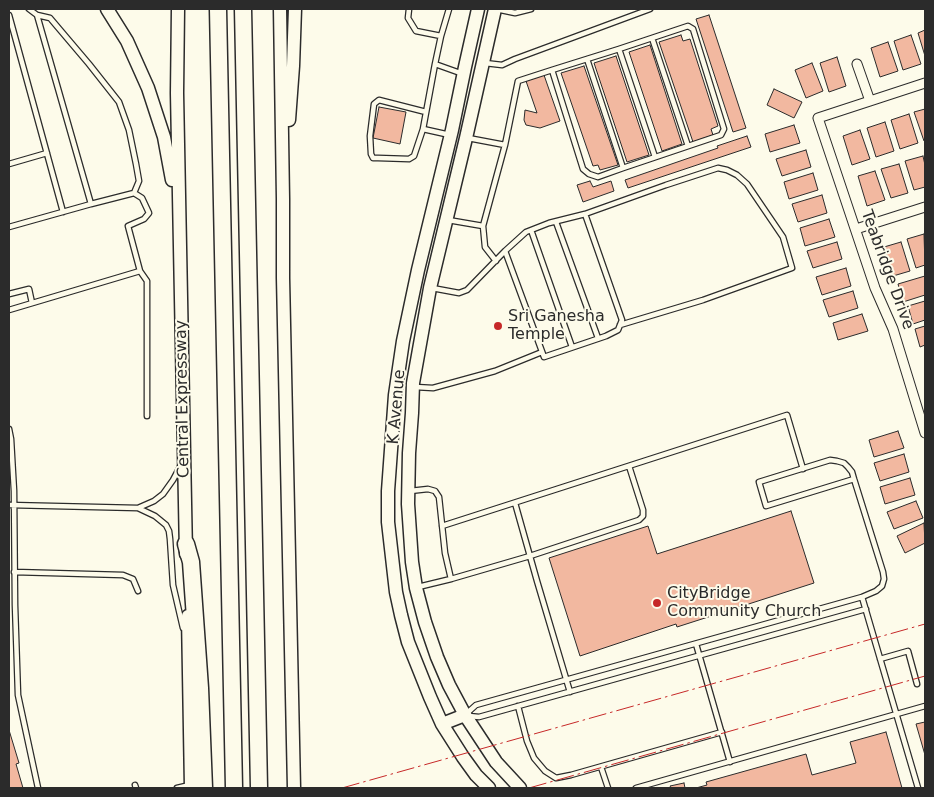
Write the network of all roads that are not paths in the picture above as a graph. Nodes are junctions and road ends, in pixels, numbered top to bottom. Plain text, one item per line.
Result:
1 (29, 9) edge
2 (107, 9) edge
3 (178, 9) edge
4 (218, 9) edge
5 (243, 9) edge
6 (280, 9) edge
7 (295, 9) edge
8 (409, 9) edge
9 (449, 9) edge
10 (478, 9) edge
11 (495, 9) edge
12 (532, 9) edge
13 (650, 9) edge
14 (9, 15) edge
15 (37, 15) junction
16 (441, 36) junction
17 (652, 38) junction
18 (619, 49) junction
19 (587, 59) junction
20 (483, 63) junction
21 (435, 64) junction
22 (857, 64) dead end
23 (552, 70) junction
24 (463, 74) junction
25 (925, 83) edge
26 (870, 101) junction
27 (426, 112) junction
28 (423, 129) junction
29 (451, 135) junction
30 (466, 138) junction
31 (505, 145) junction
32 (688, 146) junction
33 (47, 153) junction
34 (655, 157) junction
35 (9, 164) edge
36 (623, 168) junction
37 (134, 193) junction
38 (91, 204) junction
39 (925, 207) edge
40 (283, 210) junction
41 (64, 212) junction
42 (585, 214) junction
43 (179, 220) junction
44 (447, 220) junction
45 (556, 222) junction
46 (483, 226) junction
47 (9, 227) edge
48 (856, 229) junction
49 (531, 230) junction
50 (505, 251) junction
51 (496, 261) junction
52 (140, 271) junction
53 (430, 288) junction
54 (9, 294) edge
55 (32, 303) junction
56 (9, 310) edge
57 (620, 325) junction
58 (598, 338) junction
59 (572, 347) junction
60 (542, 352) junction
61 (413, 387) junction
62 (147, 416) dead end
63 (9, 430) edge
64 (925, 433) edge
65 (184, 458) junction
66 (629, 466) junction
67 (803, 469) junction
68 (854, 479) junction
69 (408, 491) junction
70 (515, 503) junction
71 (12, 505) edge
72 (138, 508) junction
73 (442, 526) junction
74 (186, 544) junction
75 (530, 556) junction
76 (14, 572) junction
77 (452, 579) junction
78 (416, 588) junction
79 (138, 591) dead end
80 (396, 592) junction
81 (862, 597) junction
82 (866, 609) junction
83 (696, 644) junction
84 (188, 651) junction
85 (699, 656) junction
86 (880, 659) junction
87 (566, 680) junction
88 (917, 684) dead end
89 (570, 692) junction
90 (518, 706) junction
91 (925, 706) edge
92 (897, 714) junction
93 (466, 715) junction
94 (442, 724) junction
95 (722, 732) junction
96 (730, 762) junction
97 (601, 767) junction
98 (195, 787) edge
99 (38, 788) edge
100 (177, 788) edge
101 (234, 788) edge
102 (259, 788) edge
103 (294, 788) edge
104 (489, 788) edge
105 (520, 788) edge
106 (608, 788) edge
107 (636, 788) edge
108 (918, 788) edge

1 - 15 lane
2 - 43 main road
3 - 43 main road, Central Expressway
4 - 101 highway
5 - 102 highway
6 - 40 main road
7 - 40 main road
8 - 16 lane
9 - 16 lane
10 - 24 main road, K Avenue
11 - 12 lane
11 - 20 main road, K Avenue
13 - 20 lane
14 - 33 lane
15 - 37 lane
15 - 38 lane
16 - 21 lane
17 - 18 lane
17 - 32 lane
17 - 32 lane
18 - 19 lane
18 - 34 lane
19 - 23 lane
19 - 36 lane
20 - 30 main road, K Avenue
21 - 24 lane
21 - 27 lane
22 - 26 street
23 - 31 lane
23 - 36 lane
24 - 29 main road, K Avenue
25 - 26 street
26 - 48 street, Teabridge Drive
27 - 28 lane
27 - 28 lane
28 - 29 lane
29 - 30 main road
29 - 80 main road, K Avenue
30 - 31 lane
30 - 44 main road, K Avenue
31 - 46 lane
32 - 34 lane
33 - 35 lane
33 - 41 lane
34 - 36 lane
37 - 38 lane
37 - 52 lane
38 - 41 lane
39 - 48 street
40 - 103 main road
41 - 47 lane
42 - 45 lane
42 - 57 lane
42 - 57 lane
43 - 65 main road, Central Expressway
44 - 46 lane
44 - 53 main road, K Avenue
45 - 49 lane
45 - 58 lane
46 - 51 lane
48 - 64 street, Teabridge Drive
49 - 50 lane
49 - 59 lane
50 - 51 lane
50 - 60 lane
51 - 53 lane
52 - 55 lane
52 - 62 lane
53 - 61 main road, K Avenue
54 - 55 lane
55 - 56 lane
57 - 58 lane
58 - 59 lane
59 - 60 lane
60 - 61 lane
61 - 69 main road, K Avenue
63 - 71 lane
65 - 72 lane
65 - 74 main road, Central Expressway
66 - 67 lane
66 - 70 lane
66 - 75 lane
67 - 68 lane
67 - 68 lane
68 - 81 lane
69 - 73 lane
69 - 78 main road, K Avenue
70 - 73 lane
70 - 75 lane
71 - 72 lane
71 - 76 lane
72 - 84 lane
73 - 77 lane
74 - 84 main road, Central Expressway
74 - 98 highway
75 - 77 lane
75 - 87 lane
76 - 79 lane
76 - 99 lane
77 - 78 lane
78 - 80 main road
78 - 93 main road, K Avenue
80 - 94 main road, K Avenue
81 - 82 lane
81 - 83 lane
82 - 85 lane
82 - 86 lane
83 - 85 lane
83 - 87 lane
84 - 98 main road, Central Expressway
85 - 89 lane
85 - 95 lane
86 - 88 lane
86 - 92 lane
87 - 89 lane
87 - 93 lane
89 - 90 lane
90 - 93 lane
90 - 97 lane
91 - 92 lane
92 - 96 lane
92 - 108 lane
93 - 94 main road
93 - 105 main road, K Avenue
94 - 104 main road, K Avenue
95 - 96 lane
95 - 97 lane
96 - 107 lane
97 - 106 lane
98 - 100 lane

